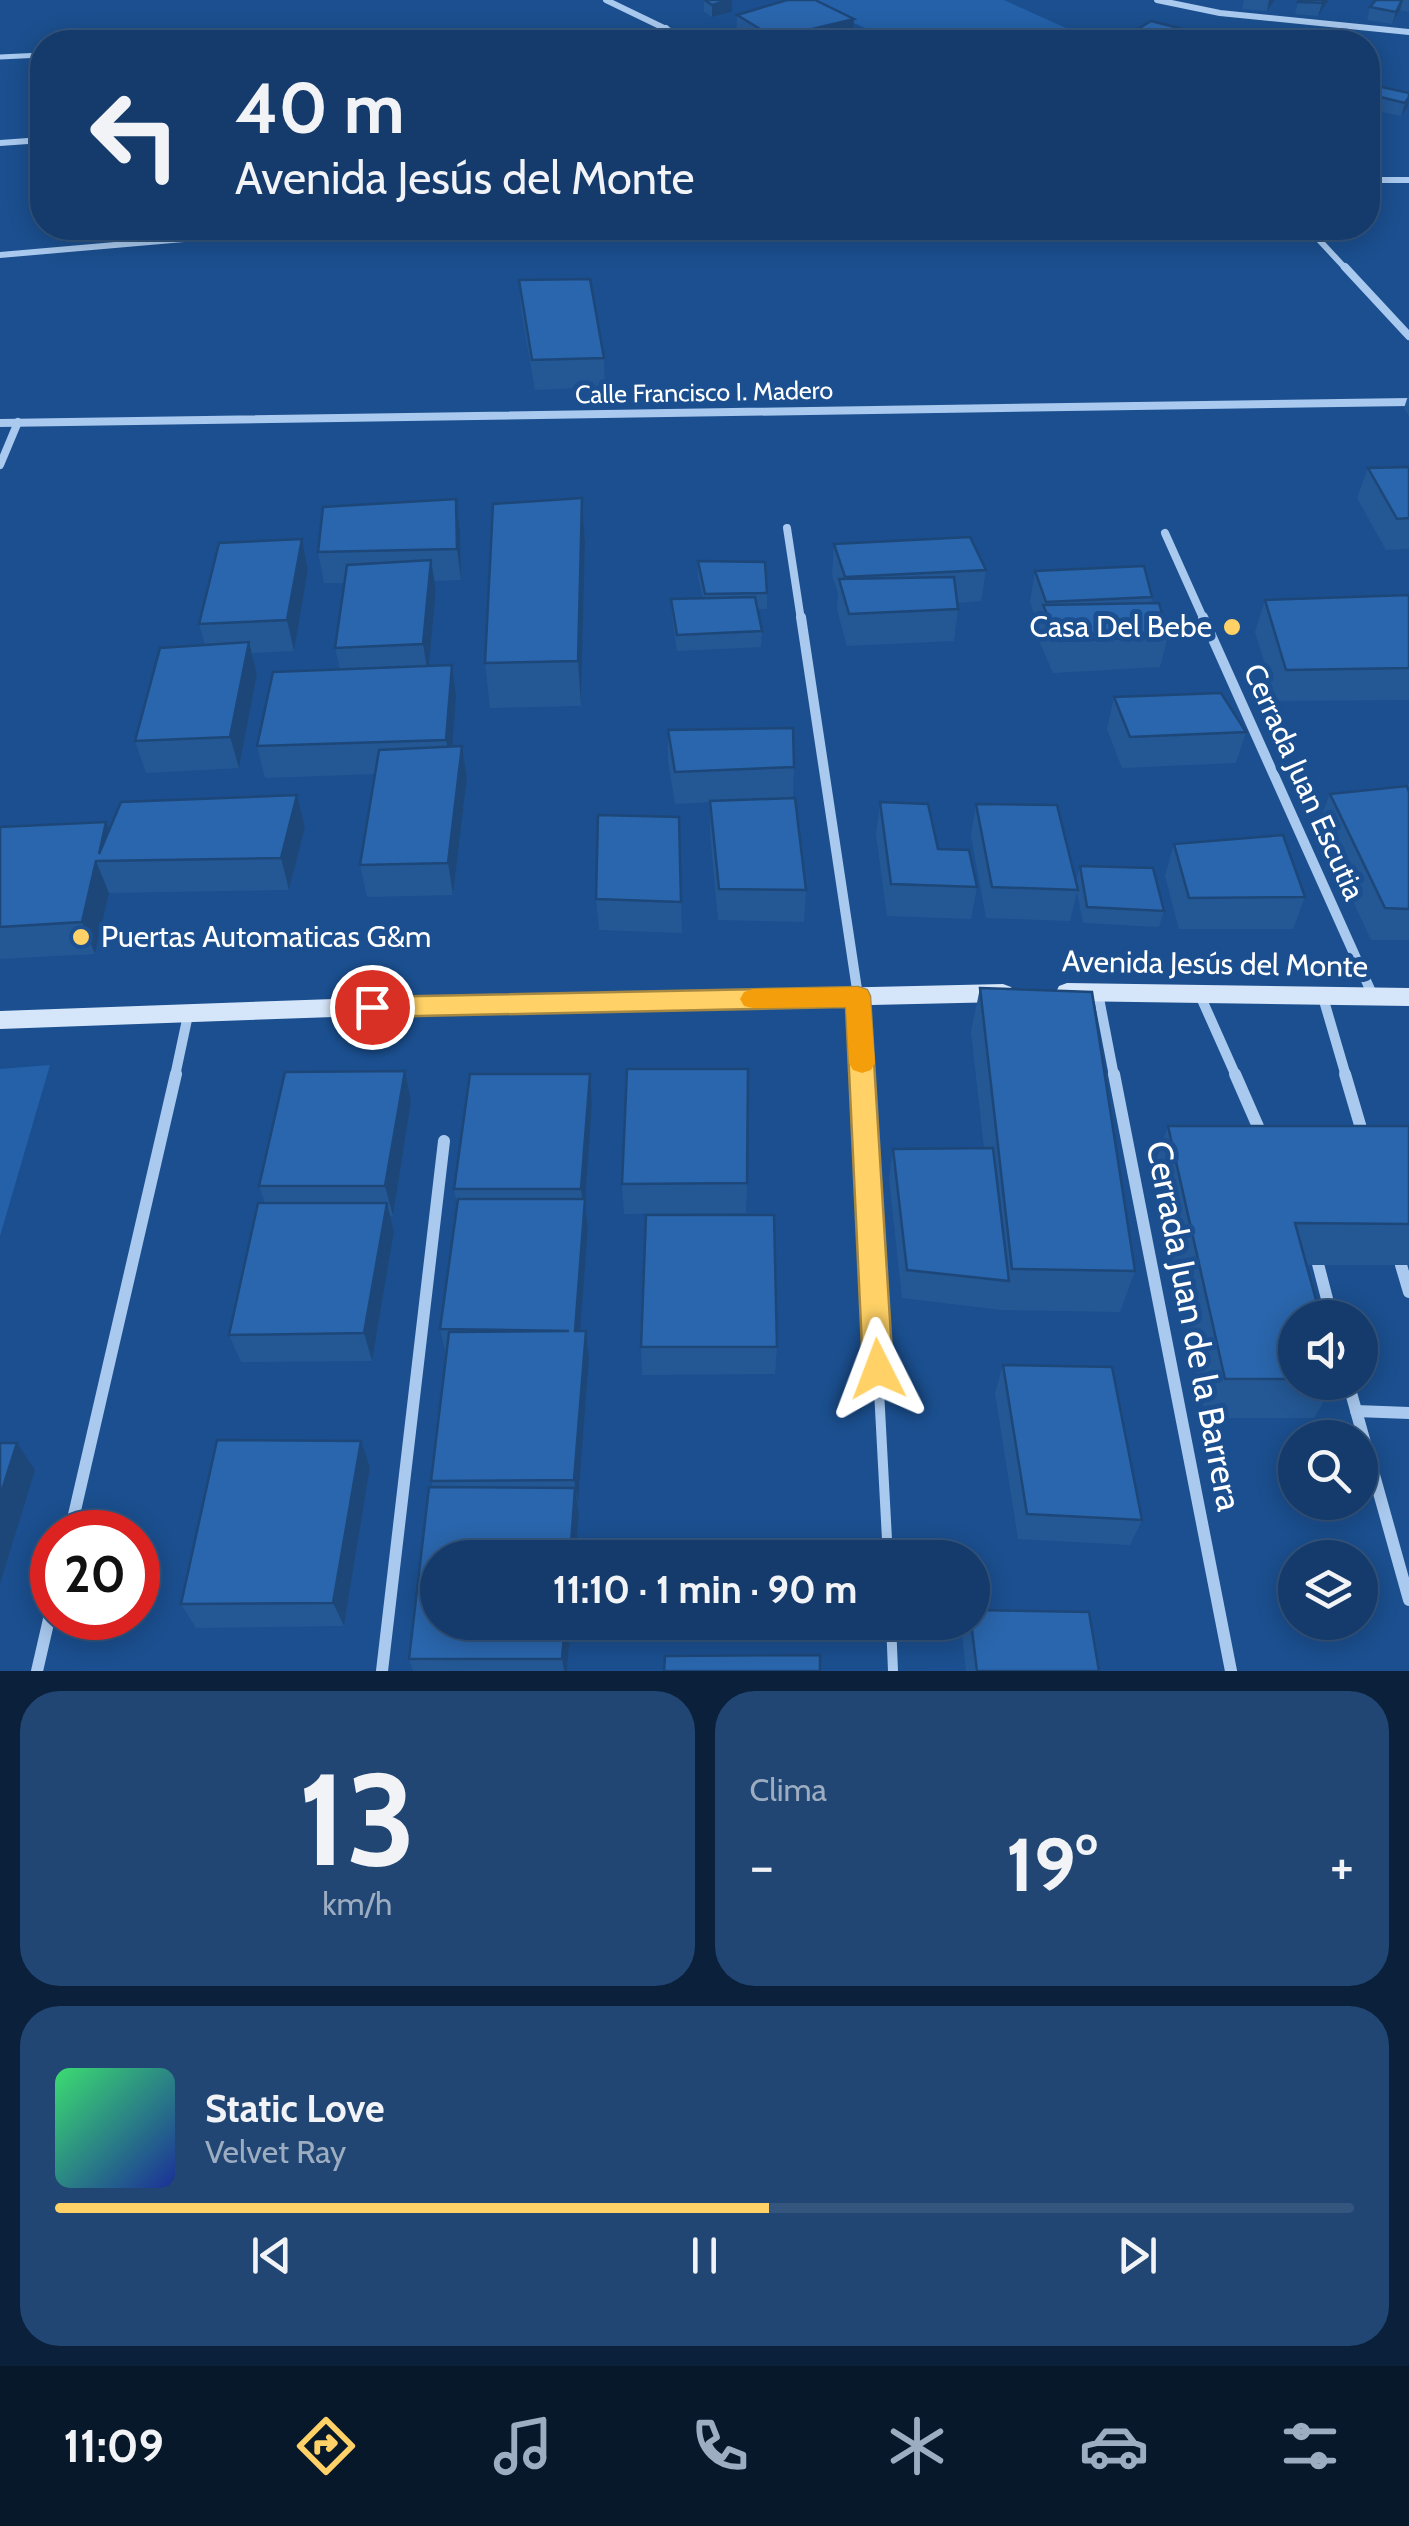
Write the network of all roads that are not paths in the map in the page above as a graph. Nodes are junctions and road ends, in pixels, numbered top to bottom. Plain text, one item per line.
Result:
1 (606, 0) edge
2 (1157, 0) edge
3 (666, 28) joint
4 (670, 30) edge
5 (1409, 32) edge
6 (30, 56) edge
7 (0, 58) edge
8 (30, 141) edge
9 (0, 143) edge
10 (1380, 180) edge
11 (1409, 180) edge
12 (172, 240) edge
13 (1319, 240) edge
14 (0, 255) edge
15 (1409, 336) edge
16 (1409, 402) edge
17 (18, 422) junction
18 (0, 423) edge
19 (0, 466) edge
20 (787, 528) dead end
21 (1166, 533) dead end
22 (1098, 992) junction
23 (1199, 992) junction
24 (1322, 994) junction
25 (858, 996) junction
26 (1373, 996) junction
27 (1409, 998) edge
28 (188, 1015) junction
29 (0, 1020) edge
30 (444, 1142) dead end
31 (1268, 1152) edge
32 (1368, 1152) edge
33 (1318, 1264) edge
34 (1401, 1265) edge
35 (1409, 1292) edge
36 (1327, 1300) edge
37 (1353, 1400) edge
38 (1356, 1411) junction
39 (1409, 1413) edge
40 (75, 1510) edge
41 (887, 1540) edge
42 (1409, 1600) edge
43 (44, 1640) edge
44 (892, 1640) edge
45 (37, 1671) edge
46 (382, 1671) edge
47 (894, 1671) edge
48 (1230, 1671) edge

1 - 3 street
2 - 5 street
3 - 4 street
6 - 7 lane
8 - 9 street
10 - 11 street
12 - 14 street
13 - 15 street
16 - 17 street, Calle Francisco I. Madero
17 - 18 street, Calle Francisco I. Madero
17 - 19 street
20 - 25 street
21 - 26 street, Cerrada Juan Escutia
22 - 23 main road, Avenida Jesús del Monte
22 - 25 main road, Avenida Jesús del Monte
22 - 48 street, Cerrada Juan de la Barrera
23 - 24 main road, Avenida Jesús del Monte
23 - 31 street
24 - 26 main road, Avenida Jesús del Monte
24 - 32 street
25 - 28 main road, Avenida Jesús del Monte
25 - 41 lane
26 - 27 main road, Avenida Jesús del Monte
28 - 29 main road, Avenida Jesús del Monte
28 - 40 street
30 - 46 street
33 - 36 street
34 - 35 street
37 - 38 street
38 - 39 street
38 - 42 street
43 - 45 street
44 - 47 lane

